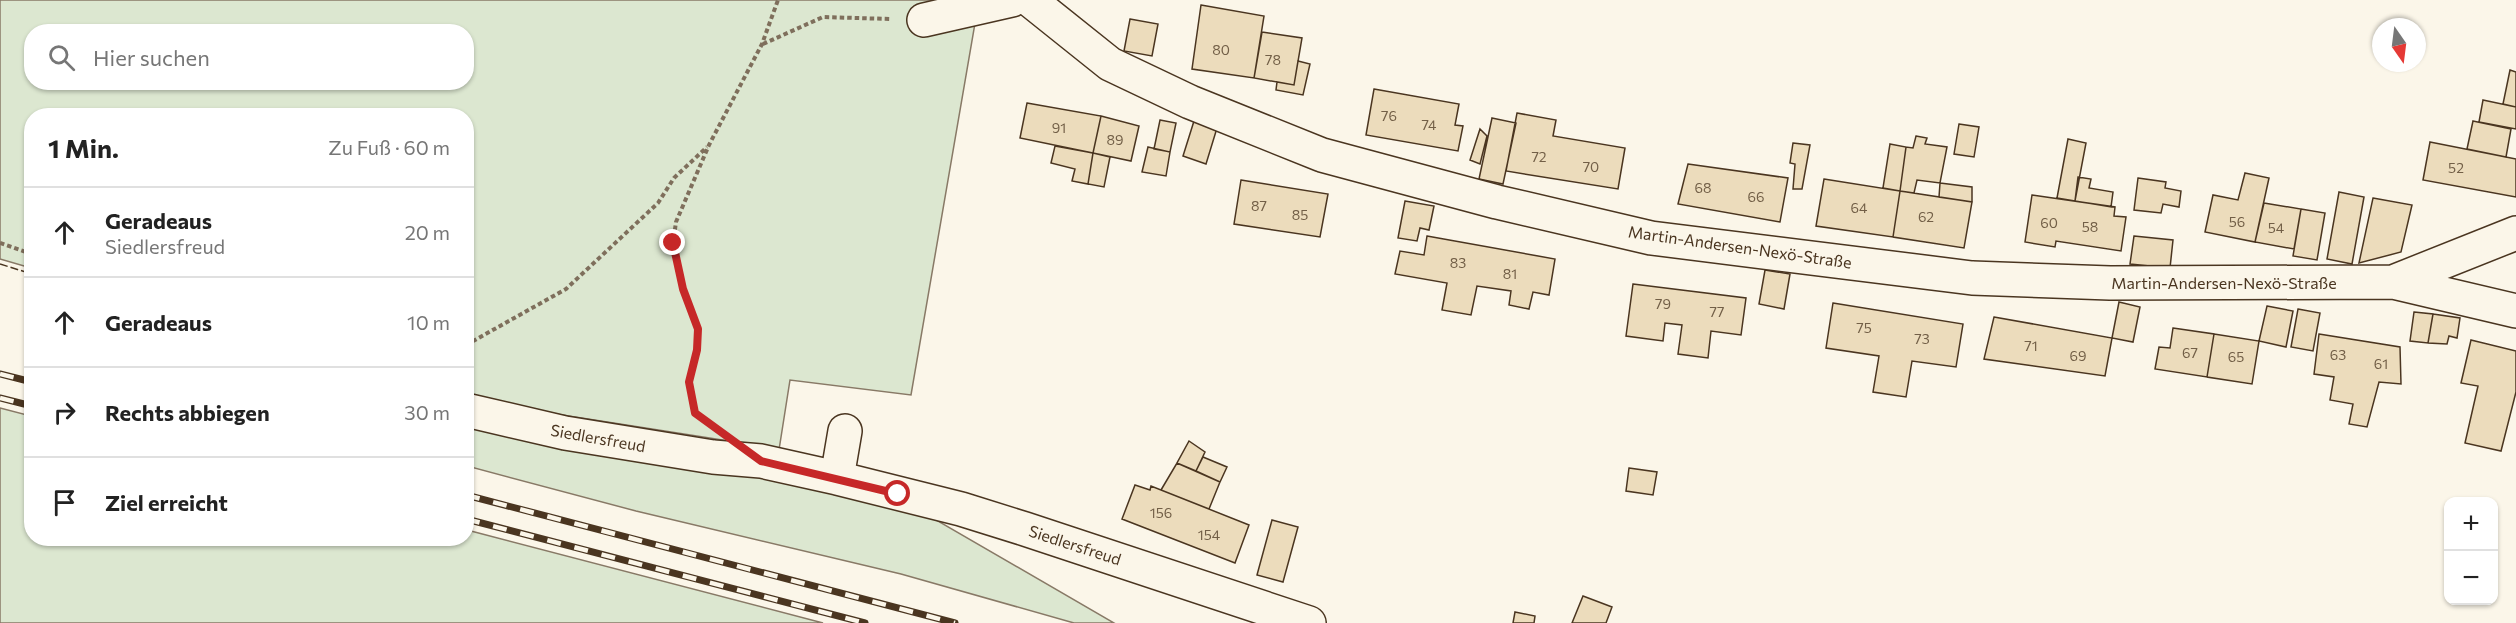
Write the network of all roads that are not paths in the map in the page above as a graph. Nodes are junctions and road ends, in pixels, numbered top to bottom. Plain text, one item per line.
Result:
1 (1012, 0) edge
2 (1030, 0) edge
3 (924, 20) road end
4 (2516, 233) edge
5 (2392, 282) junction
6 (2516, 311) edge
7 (474, 412) edge
8 (845, 431) dead end
9 (837, 478) junction
10 (1309, 623) edge

1 - 3 street
2 - 5 street, Martin-Andersen-Nexö-Straße
4 - 5 street, Martin-Andersen-Nexö-Straße
5 - 6 street, Martin-Andersen-Nexö-Straße
7 - 9 street, Siedlersfreud
8 - 9 street
9 - 10 street, Siedlersfreud

